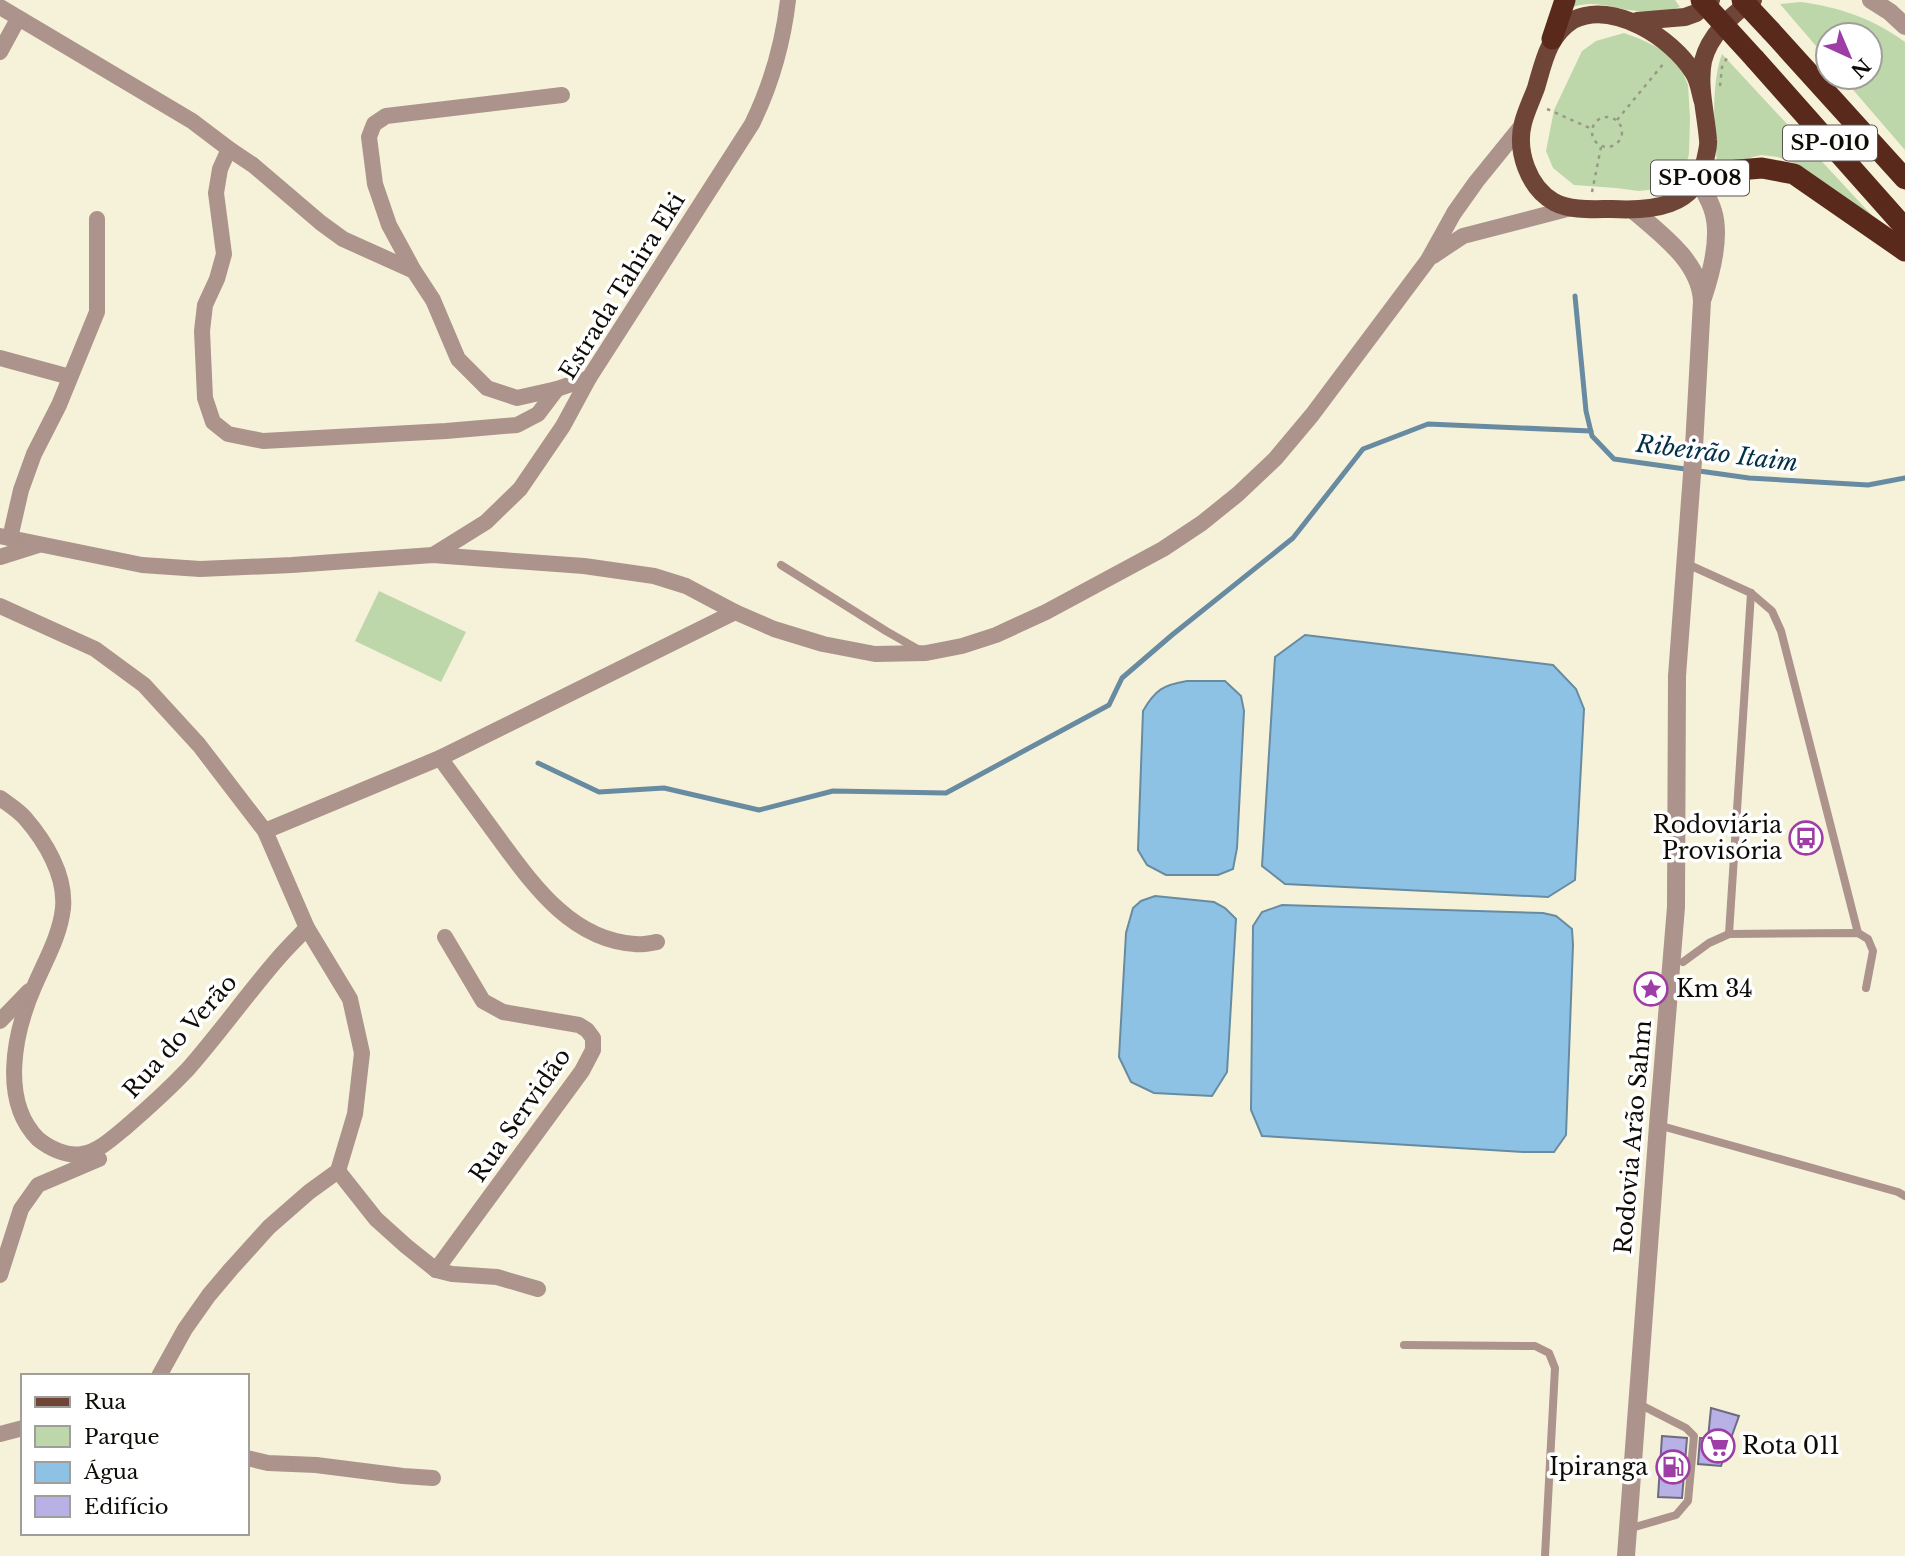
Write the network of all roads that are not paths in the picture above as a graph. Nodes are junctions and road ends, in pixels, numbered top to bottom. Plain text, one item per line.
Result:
1 (788, 0) edge
2 (1565, 0) edge
3 (1701, 0) edge
4 (1712, 0) edge
5 (1742, 0) edge
6 (1753, 0) edge
7 (1871, 0) edge
8 (0, 7) edge
9 (18, 19) junction
10 (1637, 21) junction
11 (1905, 26) edge
12 (1552, 39) junction
13 (0, 52) edge
14 (562, 95) dead end
15 (1703, 102) junction
16 (1523, 124) junction
17 (229, 149) junction
18 (1701, 177) junction
19 (1905, 179) edge
20 (1579, 208) junction
21 (1633, 210) junction
22 (97, 219) dead end
23 (1905, 228) edge
24 (1905, 251) edge
25 (1428, 260) junction
26 (414, 271) junction
27 (1702, 301) junction
28 (0, 358) edge
29 (71, 377) junction
30 (589, 378) junction
31 (557, 389) junction
32 (5, 537) edge
33 (39, 545) junction
34 (433, 555) junction
35 (0, 557) edge
36 (1685, 563) junction
37 (780, 565) dead end
38 (1751, 593) junction
39 (0, 606) edge
40 (735, 612) junction
41 (926, 653) junction
42 (440, 758) junction
43 (0, 798) edge
44 (265, 831) junction
45 (307, 928) junction
46 (1858, 933) junction
47 (1728, 934) junction
48 (445, 937) dead end
49 (657, 942) dead end
50 (1683, 962) dead end
51 (33, 987) junction
52 (1866, 988) dead end
53 (0, 1021) edge
54 (1658, 1125) junction
55 (118, 1134) junction
56 (338, 1171) junction
57 (1905, 1196) edge
58 (436, 1270) junction
59 (0, 1275) edge
60 (538, 1289) dead end
61 (1404, 1345) dead end
62 (160, 1374) edge
63 (1637, 1403) junction
64 (21, 1429) edge
65 (0, 1434) edge
66 (248, 1458) edge
67 (433, 1478) dead end
68 (1627, 1529) junction
69 (1545, 1556) edge
70 (1626, 1556) edge

1 - 30 street, Estrada Tahira Eki
2 - 12 highway
3 - 23 highway, SP-010, bridge
4 - 10 main road, SP-008
5 - 19 highway, SP-010, bridge
6 - 15 main road, SP-008
7 - 11 street
8 - 9 street
9 - 13 street
9 - 17 street
10 - 12 main road, SP-008
10 - 15 main road, SP-008
12 - 16 main road, SP-008
14 - 26 street
15 - 18 main road, SP-008
16 - 20 main road, SP-008
16 - 25 street
17 - 26 street
17 - 31 street
18 - 21 main road, SP-008
18 - 24 highway
18 - 27 street, Rodovia Arão Sahm / SP-008
20 - 21 main road, SP-008
20 - 25 street
21 - 27 street, Rodovia Arão Sahm / SP-008
22 - 29 street
25 - 41 street
26 - 31 street
27 - 36 street, Rodovia Arão Sahm / SP-008
28 - 29 street
29 - 32 street
30 - 31 street
30 - 34 street, Estrada Tahira Eki
32 - 33 street
33 - 34 street
33 - 35 street
34 - 40 street
36 - 38 lane
36 - 54 street, Rodovia Arão Sahm / SP-008
37 - 41 lane
38 - 46 lane
38 - 47 lane
39 - 44 street
40 - 41 street
40 - 42 street
42 - 44 street
42 - 49 street
43 - 51 street, Rua do Verão
44 - 45 street
45 - 55 street, Rua do Verão
45 - 56 street
46 - 47 lane
46 - 52 lane
47 - 50 lane
48 - 58 street, Rua Servidão
51 - 53 street
51 - 55 street, Rua do Verão
54 - 57 lane
54 - 63 street, Rodovia Arão Sahm / SP-008
55 - 59 street
56 - 58 street
56 - 62 street
58 - 60 street
61 - 69 lane
63 - 68 street, Rodovia Arão Sahm / SP-008
63 - 68 lane
64 - 65 street
66 - 67 street
68 - 70 street, Rodovia Arão Sahm / SP-008

